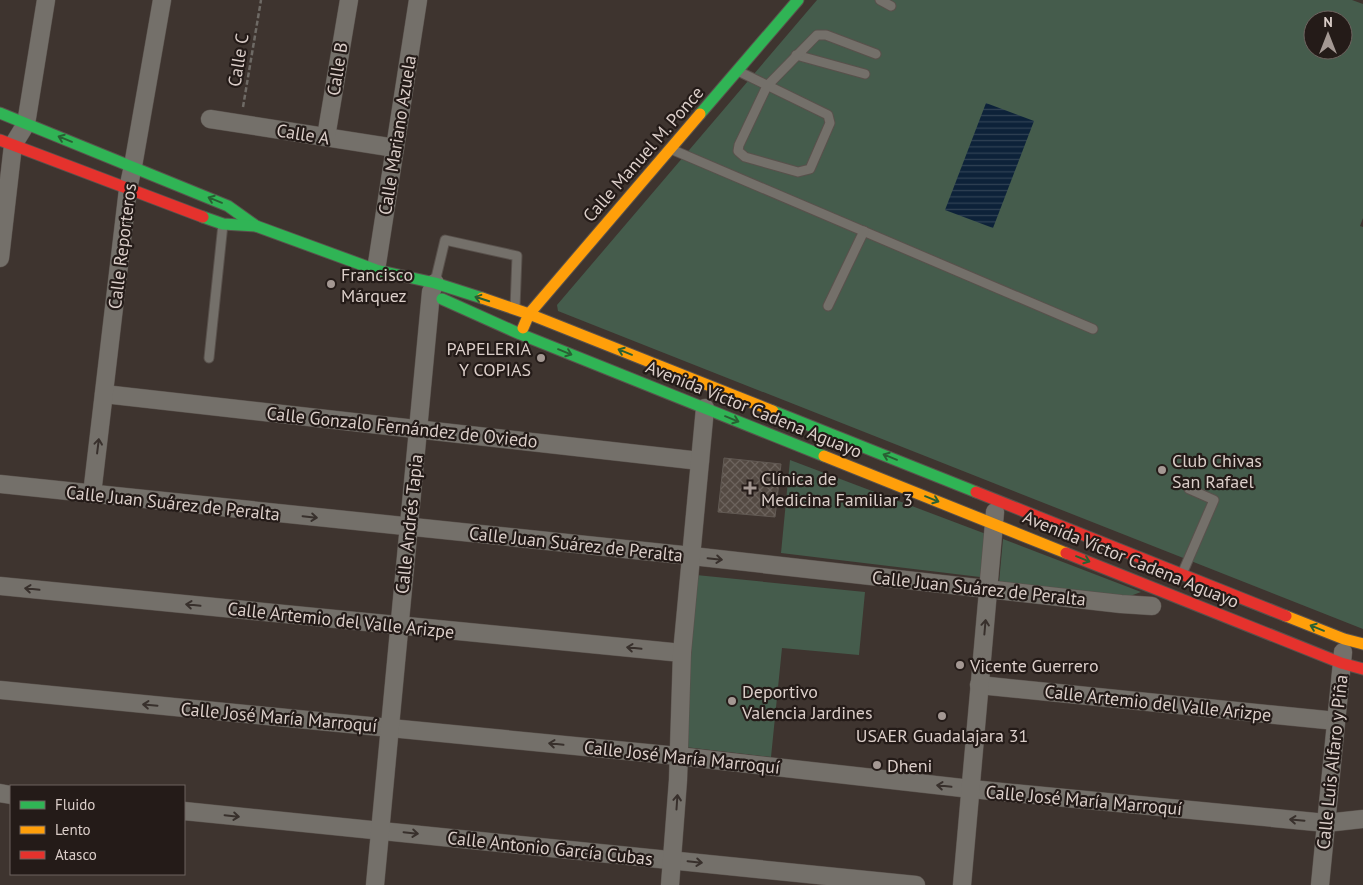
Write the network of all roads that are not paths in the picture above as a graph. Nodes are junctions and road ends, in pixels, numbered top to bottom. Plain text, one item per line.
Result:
1 (46, 0) edge
2 (162, 0) edge
3 (349, 0) edge
4 (418, 0) edge
5 (798, 0) edge
6 (880, 0) edge
7 (891, 6) dead end
8 (876, 54) dead end
9 (796, 55) junction
10 (737, 70) junction
11 (865, 74) dead end
12 (767, 86) junction
13 (0, 114) edge
14 (210, 119) dead end
15 (26, 124) junction
16 (326, 137) junction
17 (6, 143) edge
18 (396, 148) junction
19 (670, 148) junction
20 (133, 166) junction
21 (128, 189) junction
22 (223, 224) junction
23 (256, 226) junction
24 (864, 231) junction
25 (0, 258) edge
26 (376, 270) junction
27 (428, 285) junction
28 (828, 306) dead end
29 (515, 310) junction
30 (529, 314) junction
31 (1093, 329) dead end
32 (520, 334) junction
33 (209, 358) dead end
34 (104, 394) junction
35 (705, 408) junction
36 (418, 428) junction
37 (700, 461) junction
38 (0, 484) edge
39 (1189, 489) dead end
40 (92, 494) junction
41 (996, 499) junction
42 (994, 523) junction
43 (409, 527) junction
44 (692, 556) junction
45 (1182, 574) junction
46 (0, 586) edge
47 (988, 589) junction
48 (1152, 606) dead end
49 (399, 625) junction
50 (1344, 639) junction
51 (1363, 644) edge
52 (682, 653) junction
53 (1341, 663) junction
54 (1363, 669) edge
55 (979, 685) junction
56 (0, 690) edge
57 (1336, 721) junction
58 (390, 728) junction
59 (678, 756) junction
60 (971, 789) junction
61 (185, 811) edge
62 (1363, 819) edge
63 (1326, 823) junction
64 (380, 830) junction
65 (672, 860) junction
66 (375, 885) edge
67 (670, 885) edge
68 (916, 885) edge
69 (962, 885) edge
70 (1320, 885) edge

1 - 15 street
2 - 20 street, Calle Reporteros
3 - 16 street, Calle B
4 - 18 street, Calle Mariano Azuela
5 - 10 street, Calle Manuel M. Ponce
6 - 7 lane
8 - 9 lane
9 - 11 lane
9 - 12 lane
10 - 12 lane
10 - 19 street, Calle Manuel M. Ponce
12 - 12 lane
13 - 15 street, Avenida Víctor Cadena Aguayo
14 - 16 street, Calle A
15 - 17 street
20 -> 15 street, Avenida Víctor Cadena Aguayo
16 - 18 street, Calle A
17 - 21 street, Avenida Víctor Cadena Aguayo
17 - 25 street
18 - 26 street, Calle Mariano Azuela
19 - 24 lane
19 - 30 street, Calle Manuel M. Ponce
20 - 21 street, Calle Reporteros
23 -> 20 street, Avenida Víctor Cadena Aguayo
21 - 22 street, Avenida Víctor Cadena Aguayo
21 - 34 street, Calle Reporteros
22 - 23 street, Avenida Víctor Cadena Aguayo
22 - 33 lane
23 - 26 street, Avenida Víctor Cadena Aguayo
24 - 28 lane
24 - 31 lane
26 - 27 street, Avenida Víctor Cadena Aguayo
29 -> 27 street, Avenida Víctor Cadena Aguayo
27 - 29 lane
27 - 32 street, Avenida Víctor Cadena Aguayo
27 - 36 street, Calle Andrés Tapia
29 - 30 street, Avenida Víctor Cadena Aguayo
30 - 32 street, Calle Manuel M. Ponce
41 -> 30 street, Avenida Víctor Cadena Aguayo
32 -> 35 street, Avenida Víctor Cadena Aguayo
34 - 36 street, Calle Gonzalo Fernández de Oviedo
40 -> 34 street, Calle Reporteros
35 - 37 street
35 -> 42 street, Avenida Víctor Cadena Aguayo
36 - 37 street, Calle Gonzalo Fernández de Oviedo
36 - 43 street, Calle Andrés Tapia
37 - 44 street
38 - 40 street, Calle Juan Suárez de Peralta
39 - 45 lane
40 -> 43 street, Calle Juan Suárez de Peralta
41 - 42 street
41 - 45 street, Avenida Víctor Cadena Aguayo
42 - 47 street
42 -> 53 street, Avenida Víctor Cadena Aguayo
43 - 44 street, Calle Juan Suárez de Peralta
43 - 49 street, Calle Andrés Tapia
44 -> 47 street, Calle Juan Suárez de Peralta
44 - 52 street
50 -> 45 street, Avenida Víctor Cadena Aguayo
49 -> 46 street, Calle Artemio del Valle Arizpe
47 - 48 street, Calle Juan Suárez de Peralta
55 -> 47 street
52 -> 49 street, Calle Artemio del Valle Arizpe
49 - 58 street, Calle Andrés Tapia
50 - 51 street, Avenida Víctor Cadena Aguayo
50 - 53 street, Calle Luis Alfaro y Piña
52 - 59 street
53 - 54 street, Avenida Víctor Cadena Aguayo
53 - 57 street, Calle Luis Alfaro y Piña
55 - 57 street, Calle Artemio del Valle Arizpe
55 - 60 street
58 -> 56 street, Calle José María Marroquí
57 - 63 street, Calle Luis Alfaro y Piña
59 -> 58 street, Calle José María Marroquí
58 - 64 street, Calle Andrés Tapia
60 -> 59 street, Calle José María Marroquí
65 -> 59 street
63 -> 60 street, Calle José María Marroquí
60 - 69 street
61 -> 64 street, Calle Antonio García Cubas
62 - 63 street, Calle José María Marroquí
63 - 70 street, Calle Luis Alfaro y Piña
64 -> 65 street, Calle Antonio García Cubas
64 - 66 street, Calle Andrés Tapia
65 - 67 street
65 -> 68 street, Calle Antonio García Cubas

